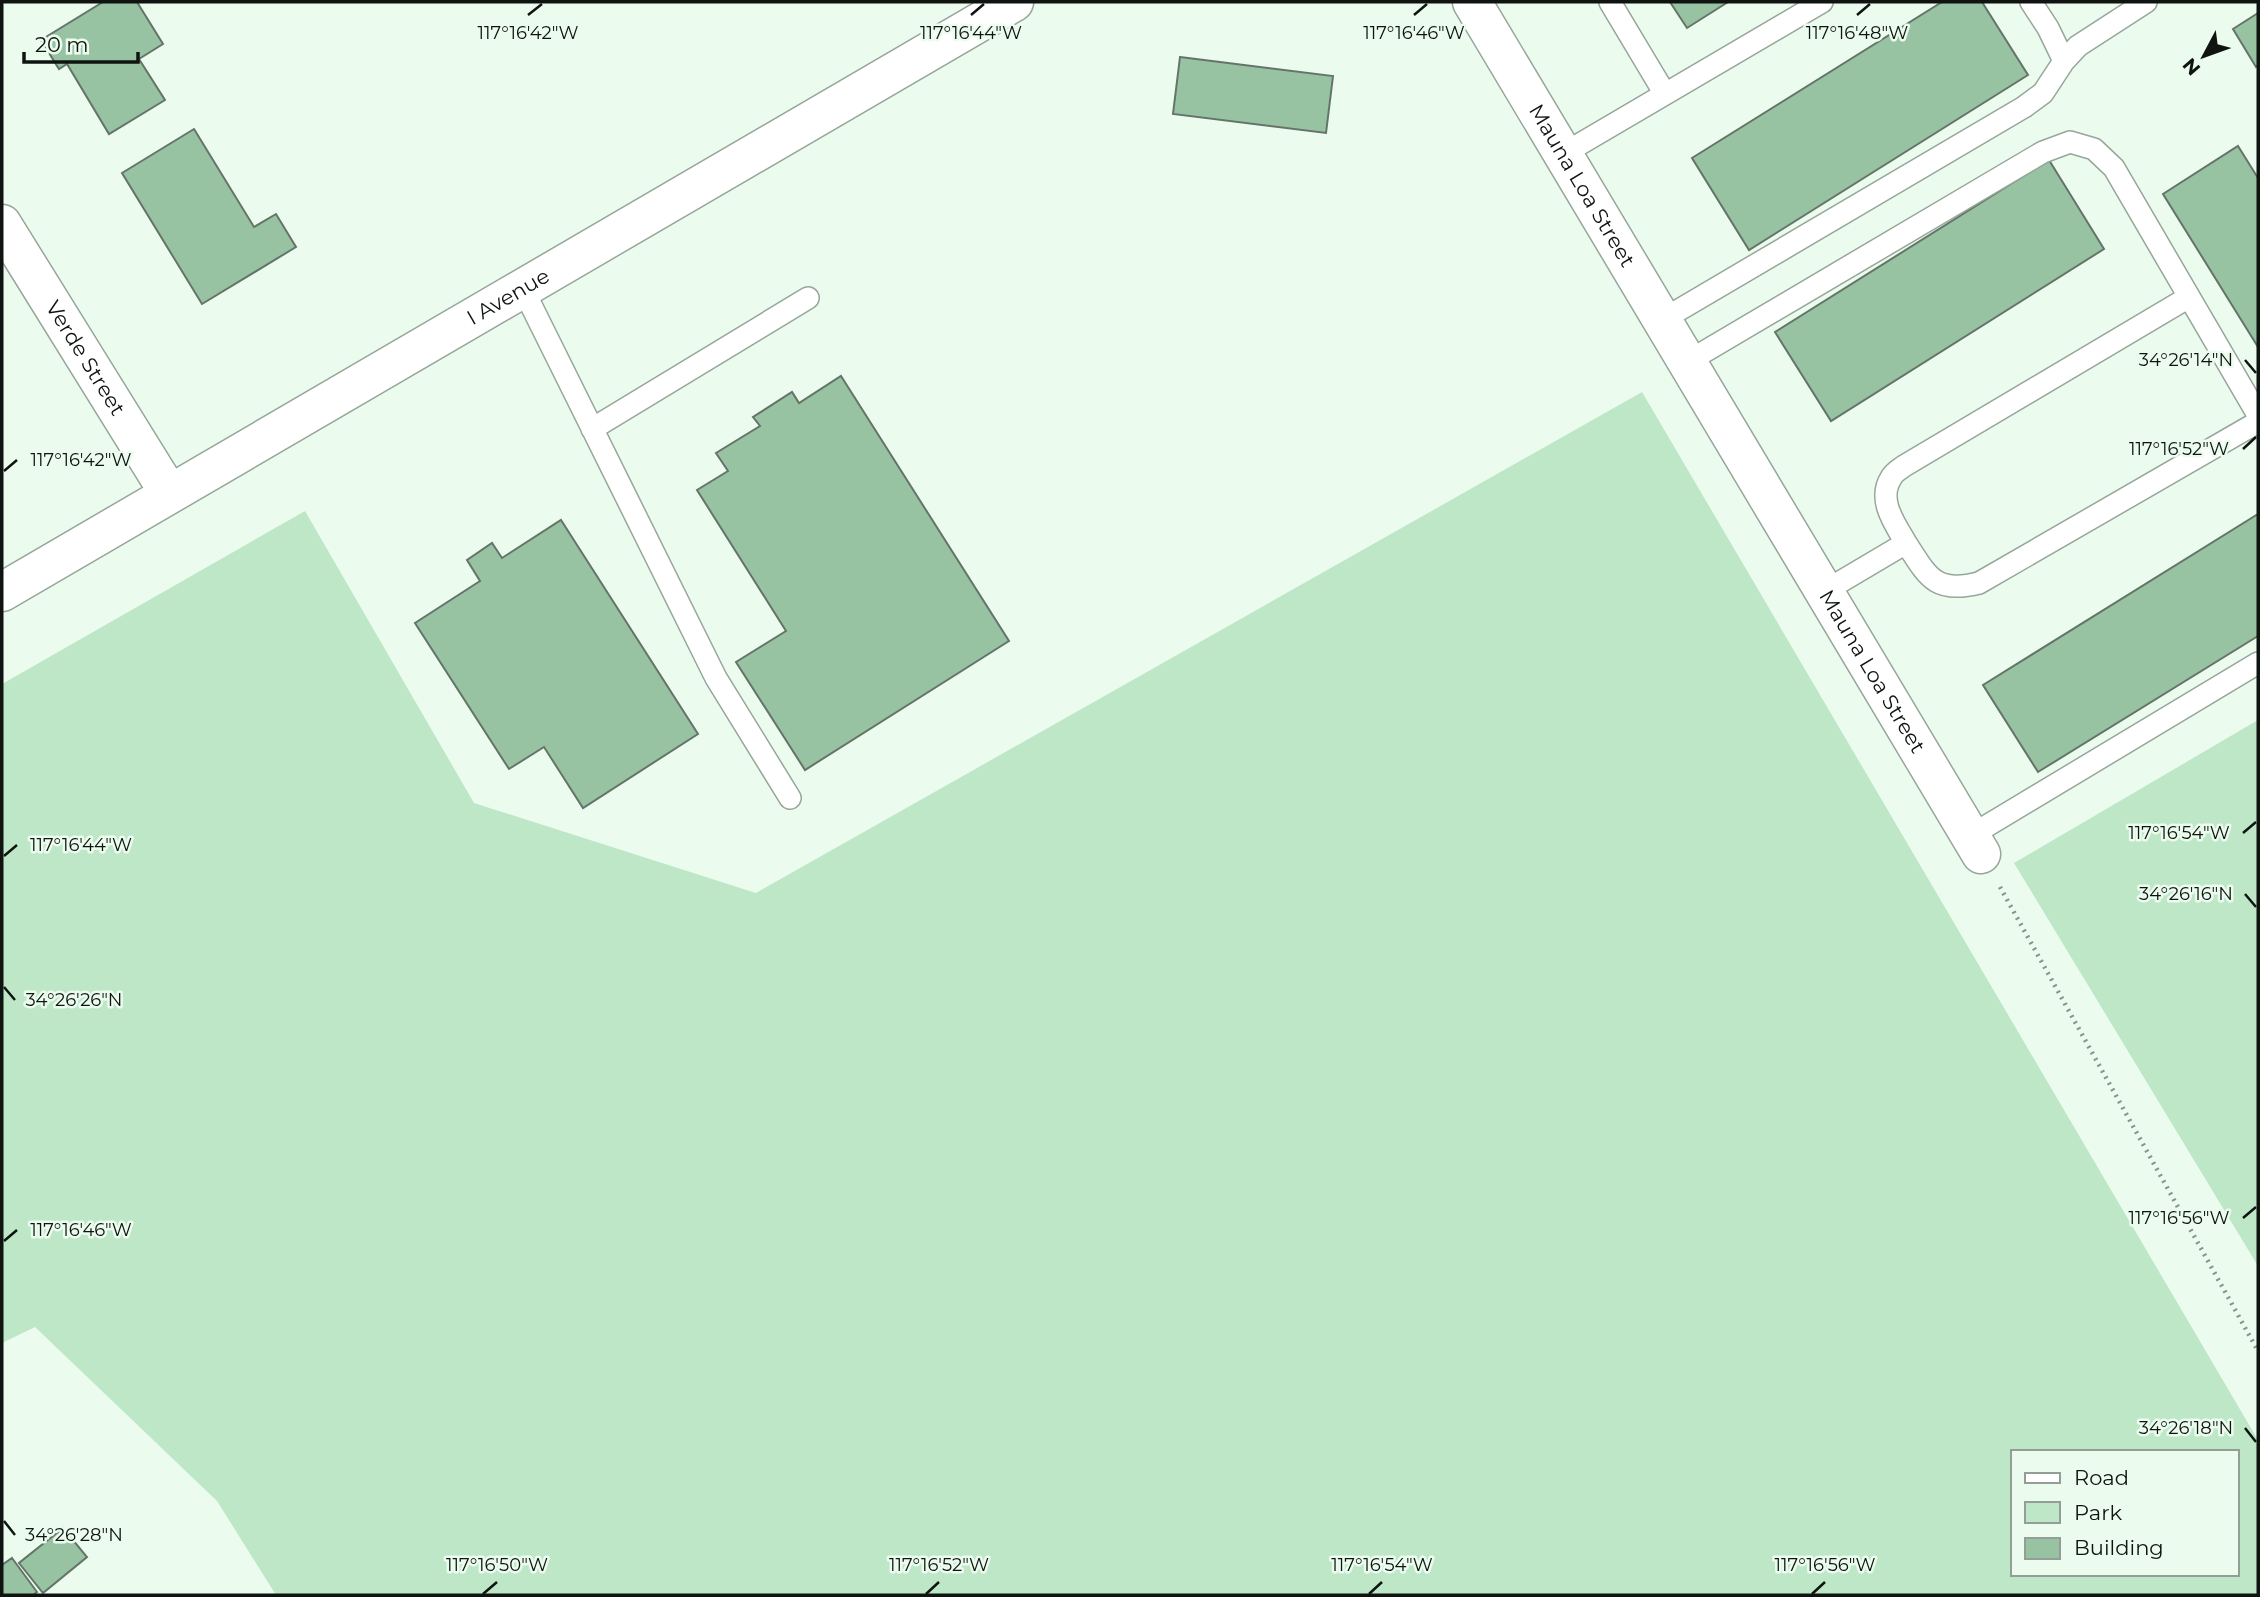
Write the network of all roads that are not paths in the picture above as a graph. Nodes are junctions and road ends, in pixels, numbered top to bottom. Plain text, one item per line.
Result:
1 (1014, 2) edge
2 (1472, 2) edge
3 (1610, 2) edge
4 (1822, 2) edge
5 (2031, 2) edge
6 (2146, 2) edge
7 (2064, 61) junction
8 (1665, 94) junction
9 (1563, 154) junction
10 (2, 224) edge
11 (523, 289) junction
12 (2189, 297) junction
13 (808, 298) dead end
14 (1662, 320) junction
15 (1687, 362) junction
16 (2258, 415) edge
17 (2258, 422) edge
18 (592, 429) junction
19 (169, 492) junction
20 (1906, 543) junction
21 (1825, 591) junction
22 (2, 592) edge
23 (2258, 663) edge
24 (790, 798) dead end
25 (1975, 845) joint

1 - 11 street, I Avenue
2 - 9 street, Mauna Loa Street
3 - 8 lane
4 - 8 lane
5 - 7 lane
6 - 7 lane
7 - 14 lane
8 - 9 lane
9 - 14 street, Mauna Loa Street
10 - 19 street, Verde Street
11 - 18 lane
11 - 19 street, I Avenue
12 - 15 lane
12 - 16 lane
12 - 20 lane
13 - 18 lane
14 - 15 street, Mauna Loa Street
15 - 21 street, Mauna Loa Street
17 - 20 lane
18 - 24 lane
19 - 22 street, I Avenue
20 - 21 lane
21 - 25 street, Mauna Loa Street
23 - 25 lane

